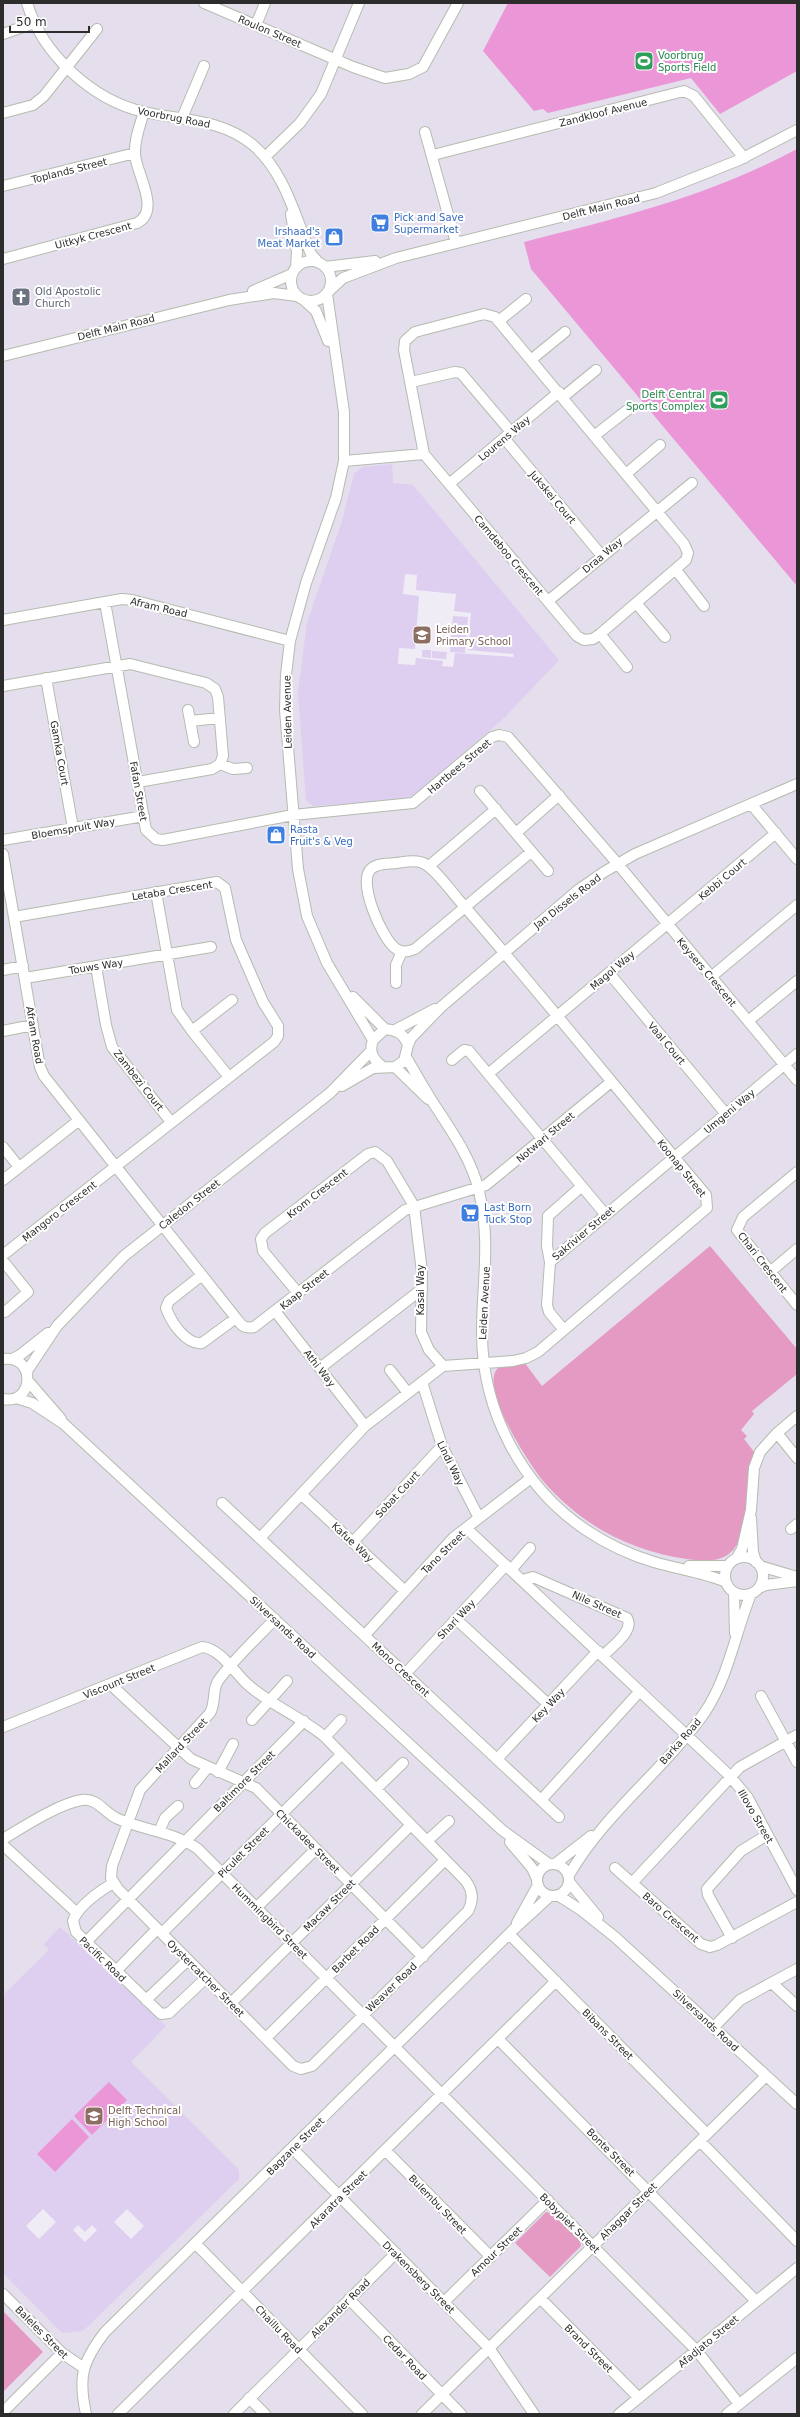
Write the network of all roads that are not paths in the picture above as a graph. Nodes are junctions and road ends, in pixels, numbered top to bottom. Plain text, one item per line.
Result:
1 (27, 3) edge
2 (204, 3) edge
3 (265, 3) edge
4 (359, 3) edge
5 (458, 3) edge
6 (34, 22) junction
7 (256, 25) junction
8 (97, 29) dead end
9 (3, 34) edge
10 (336, 58) junction
11 (204, 66) dead end
12 (67, 67) junction
13 (144, 112) junction
14 (3, 113) edge
15 (182, 118) junction
16 (797, 130) edge
17 (426, 132) dead end
18 (135, 153) junction
19 (432, 155) junction
20 (265, 157) junction
21 (744, 158) junction
22 (3, 186) edge
23 (288, 198) junction
24 (456, 243) junction
25 (396, 258) junction
26 (3, 259) edge
27 (322, 265) junction
28 (294, 271) junction
29 (328, 292) junction
30 (301, 298) junction
31 (526, 299) dead end
32 (229, 300) junction
33 (500, 320) junction
34 (565, 332) dead end
35 (3, 356) edge
36 (532, 359) junction
37 (336, 364) junction
38 (596, 370) dead end
39 (411, 382) junction
40 (561, 395) junction
41 (630, 408) dead end
42 (508, 435) junction
43 (594, 436) junction
44 (660, 445) dead end
45 (424, 454) junction
46 (344, 461) junction
47 (626, 474) junction
48 (692, 483) dead end
49 (449, 484) junction
50 (656, 510) junction
51 (602, 556) junction
52 (676, 570) junction
53 (548, 601) junction
54 (105, 602) junction
55 (636, 603) junction
56 (704, 606) dead end
57 (3, 620) edge
58 (600, 634) junction
59 (665, 637) dead end
60 (290, 641) junction
61 (117, 666) junction
62 (627, 667) dead end
63 (46, 678) junction
64 (3, 686) edge
65 (188, 710) dead end
66 (220, 718) junction
67 (190, 721) junction
68 (194, 742) dead end
69 (220, 764) junction
70 (248, 768) dead end
71 (138, 782) junction
72 (797, 784) edge
73 (480, 791) dead end
74 (559, 795) junction
75 (752, 804) junction
76 (496, 809) junction
77 (144, 816) junction
78 (293, 816) junction
79 (74, 828) junction
80 (516, 833) junction
81 (776, 833) junction
82 (3, 840) edge
83 (531, 852) junction
84 (3, 854) edge
85 (797, 859) edge
86 (617, 863) junction
87 (429, 866) junction
88 (4, 867) edge
89 (548, 871) dead end
90 (156, 892) junction
91 (797, 905) edge
92 (465, 907) junction
93 (14, 917) junction
94 (667, 924) junction
95 (212, 947) dead end
96 (402, 951) junction
97 (504, 953) junction
98 (167, 954) junction
99 (23, 966) junction
100 (96, 966) junction
101 (3, 970) edge
102 (609, 973) junction
103 (711, 977) junction
104 (25, 978) junction
105 (797, 981) edge
106 (396, 983) dead end
107 (343, 987) junction
108 (232, 1000) dead end
109 (441, 1006) junction
110 (557, 1016) junction
111 (748, 1021) junction
112 (33, 1025) junction
113 (390, 1030) junction
114 (3, 1031) edge
115 (192, 1032) junction
116 (372, 1040) junction
117 (408, 1045) junction
118 (371, 1051) junction
119 (797, 1054) edge
120 (406, 1057) junction
121 (452, 1060) dead end
122 (784, 1065) junction
123 (382, 1066) junction
124 (395, 1067) junction
125 (488, 1074) junction
126 (229, 1077) junction
127 (797, 1080) edge
128 (611, 1082) junction
129 (330, 1092) junction
130 (433, 1103) junction
131 (726, 1114) junction
132 (78, 1121) junction
133 (171, 1122) junction
134 (542, 1139) junction
135 (3, 1147) edge
136 (674, 1157) junction
137 (115, 1166) junction
138 (19, 1167) junction
139 (797, 1172) edge
140 (3, 1180) edge
141 (582, 1186) junction
142 (478, 1189) junction
143 (414, 1206) junction
144 (605, 1214) junction
145 (162, 1225) junction
146 (797, 1249) edge
147 (3, 1255) edge
148 (3, 1261) edge
149 (550, 1262) junction
150 (770, 1272) junction
151 (202, 1275) junction
152 (422, 1289) junction
153 (298, 1293) junction
154 (797, 1305) edge
155 (275, 1311) junction
156 (5, 1312) dead end
157 (236, 1318) junction
158 (57, 1326) junction
159 (564, 1330) junction
160 (7, 1359) edge
161 (484, 1364) junction
162 (443, 1366) junction
163 (320, 1368) junction
164 (390, 1370) dead end
165 (28, 1376) junction
166 (422, 1382) junction
167 (408, 1393) junction
168 (16, 1398) junction
169 (3, 1399) edge
170 (797, 1416) edge
171 (64, 1424) junction
172 (365, 1426) junction
173 (777, 1432) junction
174 (442, 1446) junction
175 (797, 1458) edge
176 (531, 1478) junction
177 (301, 1494) junction
178 (222, 1503) dead end
179 (750, 1510) junction
180 (480, 1518) junction
181 (466, 1528) junction
182 (260, 1538) junction
183 (353, 1542) junction
184 (530, 1548) dead end
185 (736, 1559) junction
186 (758, 1564) junction
187 (672, 1566) junction
188 (728, 1566) junction
189 (508, 1568) junction
190 (797, 1577) edge
191 (522, 1580) junction
192 (797, 1580) edge
193 (726, 1582) junction
194 (406, 1591) junction
195 (755, 1591) junction
196 (734, 1593) junction
197 (275, 1619) junction
198 (456, 1619) junction
199 (365, 1635) junction
200 (735, 1641) junction
201 (600, 1653) junction
202 (231, 1668) junction
203 (406, 1673) junction
204 (286, 1681) dead end
205 (110, 1684) junction
206 (640, 1691) junction
207 (761, 1696) dead end
208 (268, 1700) junction
209 (548, 1704) junction
210 (252, 1720) dead end
211 (341, 1720) dead end
212 (304, 1721) junction
213 (3, 1728) edge
214 (688, 1734) junction
215 (797, 1735) edge
216 (325, 1737) junction
217 (786, 1742) junction
218 (233, 1744) dead end
219 (179, 1747) junction
220 (341, 1755) junction
221 (498, 1758) junction
222 (797, 1762) edge
223 (403, 1763) dead end
224 (208, 1767) junction
225 (218, 1772) junction
226 (730, 1776) junction
227 (244, 1782) junction
228 (195, 1783) dead end
229 (376, 1789) junction
230 (542, 1799) junction
231 (178, 1806) dead end
232 (281, 1813) junction
233 (560, 1817) dead end
234 (128, 1821) junction
235 (448, 1821) dead end
236 (411, 1825) junction
237 (603, 1826) junction
238 (502, 1830) junction
239 (159, 1832) junction
240 (767, 1835) junction
241 (3, 1839) edge
242 (184, 1841) junction
243 (427, 1841) junction
244 (3, 1845) edge
245 (316, 1849) junction
246 (445, 1860) junction
247 (552, 1864) junction
248 (615, 1868) dead end
249 (222, 1873) junction
250 (569, 1879) junction
251 (537, 1882) junction
252 (113, 1883) junction
253 (350, 1883) junction
254 (632, 1883) junction
255 (797, 1890) edge
256 (555, 1896) junction
257 (472, 1897) joint
258 (128, 1899) junction
259 (797, 1902) edge
260 (256, 1908) junction
261 (77, 1913) junction
262 (385, 1919) junction
263 (160, 1931) junction
264 (511, 1931) junction
265 (615, 1937) junction
266 (732, 1938) junction
267 (86, 1942) junction
268 (291, 1943) junction
269 (423, 1957) junction
270 (188, 1960) junction
271 (797, 1969) edge
272 (116, 1971) junction
273 (206, 1978) junction
274 (326, 1978) junction
275 (556, 1981) junction
276 (772, 1983) junction
277 (146, 2000) junction
278 (231, 2003) junction
279 (797, 2006) edge
280 (363, 2015) junction
281 (714, 2027) junction
282 (266, 2038) junction
283 (498, 2039) junction
284 (396, 2047) junction
285 (301, 2069) joint
286 (766, 2076) junction
287 (442, 2094) junction
288 (797, 2104) edge
289 (704, 2137) junction
290 (293, 2149) junction
291 (386, 2151) junction
292 (649, 2190) junction
293 (340, 2197) junction
294 (548, 2200) junction
295 (797, 2241) edge
296 (196, 2244) junction
297 (593, 2246) junction
298 (396, 2253) junction
299 (491, 2257) junction
300 (797, 2268) edge
301 (243, 2292) junction
302 (3, 2294) edge
303 (540, 2298) junction
304 (350, 2299) junction
305 (756, 2301) junction
306 (444, 2302) junction
307 (489, 2348) junction
308 (298, 2350) junction
309 (697, 2351) junction
310 (62, 2353) junction
311 (797, 2358) edge
312 (84, 2368) junction
313 (442, 2395) junction
314 (249, 2398) junction
315 (639, 2398) junction
316 (739, 2404) junction
317 (3, 2412) edge
318 (86, 2414) edge
319 (118, 2414) edge
320 (234, 2414) edge
321 (265, 2414) edge
322 (362, 2414) edge
323 (422, 2414) edge
324 (461, 2414) edge
325 (534, 2414) edge
326 (619, 2414) edge
327 (727, 2414) edge

1 - 6 street, Voorbrug Road
2 - 7 street, Roulon Street
3 - 7 street
4 - 10 street
5 - 10 street, Roulon Street
6 - 9 street
6 - 12 street, Voorbrug Road
7 - 10 street, Roulon Street
8 - 12 street
10 - 20 street
11 - 15 street
12 - 13 street, Voorbrug Road
12 - 14 street
13 - 15 street, Voorbrug Road
13 - 18 street, Uitkyk Crescent
15 - 20 street, Voorbrug Road
16 - 21 street, Delft Main Road
17 - 19 street
18 - 22 street, Toplands Street
18 - 26 street, Uitkyk Crescent
19 - 21 street, Zandkloof Avenue
19 - 24 street
20 - 23 street, Voorbrug Road
21 - 24 street, Delft Main Road
23 - 27 street, Voorbrug Road
23 - 28 street, Voorbrug Road
24 - 25 street, Delft Main Road
25 - 27 street, Delft Main Road
25 - 29 street, Delft Main Road
27 - 28 street
27 - 29 street
28 - 30 street
28 - 32 street, Delft Main Road
29 - 30 street
29 - 37 street, Leiden Avenue
30 - 32 street, Delft Main Road
30 - 37 street, Leiden Avenue
31 - 33 street
32 - 35 street, Delft Main Road
33 - 36 street, Camdeboo Crescent
33 - 39 street, Camdeboo Crescent
34 - 36 street
36 - 40 street, Camdeboo Crescent
37 - 46 street, Leiden Avenue
38 - 40 street
39 - 42 street, Jukskei Court
39 - 45 street, Camdeboo Crescent
40 - 42 street, Lourens Way
40 - 43 street, Camdeboo Crescent
41 - 43 street
42 - 49 street, Lourens Way
42 - 51 street, Jukskei Court
43 - 47 street, Camdeboo Crescent
44 - 47 street
45 - 46 street
45 - 49 street, Camdeboo Crescent
46 - 60 street, Leiden Avenue
47 - 50 street, Camdeboo Crescent
48 - 50 street
49 - 53 street, Camdeboo Crescent
50 - 51 street, Draa Way
50 - 52 street, Camdeboo Crescent
51 - 53 street, Draa Way
52 - 55 street, Camdeboo Crescent
52 - 56 street
53 - 58 street, Camdeboo Crescent
54 - 57 street, Afram Road
54 - 60 street, Afram Road
54 - 61 street, Fafan Street
55 - 58 street, Camdeboo Crescent
55 - 59 street
58 - 62 street
60 - 78 street, Leiden Avenue
61 - 63 street
61 - 66 street
61 - 71 street, Fafan Street
63 - 64 street
63 - 79 street, Gamka Court
65 - 67 street
66 - 67 street
66 - 69 street
67 - 68 street
69 - 70 street
69 - 71 street
71 - 77 street, Fafan Street
72 - 75 street, Jan Dissels Road
73 - 76 street
74 - 78 street, Hartbees Street
74 - 80 street
74 - 86 street, Hartbees Street
75 - 81 street
75 - 86 street, Jan Dissels Road
76 - 80 street
76 - 87 street
77 - 78 street, Fafan Street
77 - 79 street, Bloemspruit Way
78 - 107 street, Leiden Avenue
79 - 82 street, Bloemspruit Way
80 - 83 street
81 - 85 street
81 - 94 street, Kebbi Court
83 - 89 street
83 - 92 street
84 - 88 street, Afram Road
86 - 94 street, Keysers Crescent
86 - 97 street, Jan Dissels Road
87 - 92 street
87 - 96 street
88 - 93 street, Afram Road
90 - 93 street, Letaba Crescent
90 - 98 street
90 - 126 street, Letaba Crescent
91 - 103 street
92 - 96 street
92 - 97 street, Koonap Street
93 - 99 street, Afram Road
94 - 102 street, Magol Way
94 - 103 street, Keysers Crescent
95 - 98 street, Touws Way
96 - 106 street
97 - 109 street, Jan Dissels Road
97 - 110 street, Koonap Street
98 - 100 street, Touws Way
98 - 115 street
99 - 101 street
99 - 104 street, Afram Road
100 - 104 street, Touws Way
100 - 133 street, Zambezi Court
102 - 110 street, Magol Way
102 - 131 street, Vaal Court
103 - 111 street, Keysers Crescent
104 - 112 street, Afram Road
105 - 111 street
107 - 113 street, Leiden Avenue
107 - 116 street, Leiden Avenue
108 - 115 street
109 - 113 street, Jan Dissels Road
109 - 117 street, Jan Dissels Road
110 - 125 street, Magol Way
110 - 128 street, Koonap Street
111 - 122 street, Keysers Crescent
112 - 114 street
112 - 132 street, Afram Road
113 - 116 street
113 - 117 street
115 - 126 street
116 - 118 street
117 - 120 street
118 - 123 street
118 - 129 street, Caledon Street
119 - 122 street, Umgeni Way
120 - 124 street
120 - 130 street, Leiden Avenue
121 - 125 street
122 - 127 street, Keysers Crescent
122 - 131 street, Umgeni Way
123 - 124 street
123 - 129 street, Caledon Street
124 - 130 street, Leiden Avenue
125 - 134 street
126 - 133 street, Letaba Crescent
128 - 134 street, Notwari Street
128 - 136 street, Koonap Street
129 - 145 street, Caledon Street
130 - 142 street, Leiden Avenue
131 - 136 street, Umgeni Way
132 - 137 street, Afram Road
132 - 138 street
133 - 137 street, Letaba Crescent
134 - 141 street
134 - 142 street, Notwari Street
135 - 138 street
136 - 144 street, Sakrivier Street
136 - 159 street, Koonap Street
137 - 145 street, Afram Road
137 - 147 street, Mangoro Crescent
138 - 140 street
139 - 150 street, Chari Crescent
141 - 144 street
141 - 149 street
142 - 143 street, Kaap Street
142 - 161 street, Leiden Avenue
143 - 152 street, Kasai Way
143 - 153 street, Kaap Street
143 - 153 street, Krom Crescent
144 - 149 street, Sakrivier Street
145 - 151 street, Kaap Street
145 - 158 street, Caledon Street
146 - 150 street
148 - 156 street
149 - 159 street, Sakrivier Street
150 - 154 street, Chari Crescent
151 - 157 street, Kaap Street
151 - 157 street
152 - 162 street, Kasai Way
152 - 163 street
153 - 155 street, Kaap Street
155 - 157 street, Kaap Street
155 - 163 street, Athi Way
158 - 160 street, Caledon Street
158 - 165 street, Caledon Street
159 - 161 street, Koonap Street
160 - 165 street, Silversands Road
161 - 162 street
161 - 176 street, Leiden Avenue
162 - 166 street
163 - 172 street, Athi Way
164 - 167 street
165 - 168 street, Caledon Street
165 - 171 street, Silversands Road
166 - 167 street
166 - 174 street, Lindi Way
167 - 172 street
168 - 169 street
168 - 171 street, Silversands Road
170 - 173 street
171 - 197 street, Silversands Road
172 - 177 street
173 - 175 street
173 - 179 street
174 - 180 street, Lindi Way
174 - 183 street, Sobat Court
176 - 180 street, Tano Street
176 - 187 street, Leiden Avenue
177 - 182 street
177 - 183 street, Kafue Way
178 - 182 street, Mono Crescent
179 - 185 street
179 - 186 street
180 - 181 street, Tano Street
181 - 189 street
181 - 194 street, Tano Street
182 - 199 street, Mono Crescent
183 - 194 street, Kafue Way
184 - 189 street
185 - 186 street
185 - 188 street
186 - 190 street
186 - 195 street
187 - 188 street, Leiden Avenue
187 - 193 street, Leiden Avenue
188 - 193 street
189 - 191 street
189 - 198 street, Shari Way
191 - 201 street
191 - 201 street, Nile Street
192 - 195 street
193 - 196 street
194 - 199 street, Tano Street
195 - 196 street
195 - 200 street, Barka Road
196 - 200 street, Barka Road
197 - 202 street, Mallard Street
197 - 238 street, Silversands Road
198 - 203 street, Shari Way
198 - 209 street
199 - 203 street, Mono Crescent
200 - 214 street, Barka Road
201 - 206 street
201 - 209 street, Key Way
202 - 205 street, Viscount Street
202 - 208 street, Viscount Street
202 - 219 street, Mallard Street
203 - 221 street, Mono Crescent
204 - 208 street
205 - 213 street, Viscount Street
205 - 219 street, Chickadee Street
206 - 214 street
206 - 230 street
207 - 217 street
208 - 210 street
208 - 212 street, Viscount Street
209 - 221 street, Key Way
211 - 216 street
212 - 216 street, Viscount Street
212 - 227 street, Baltimore Street
214 - 226 street, Illovo Street
214 - 237 street, Barka Road
215 - 217 street
216 - 220 street, Viscount Street
217 - 222 street
217 - 226 street
218 - 225 street
219 - 224 street, Chickadee Street
219 - 234 street, Mallard Street
220 - 229 street, Viscount Street
220 - 232 street, Piculet Street
221 - 230 street, Mono Crescent
223 - 229 street
224 - 225 street, Chickadee Street
224 - 228 street
225 - 227 street, Chickadee Street
226 - 240 street, Illovo Street
226 - 254 street
227 - 232 street, Chickadee Street
227 - 242 street, Baltimore Street
229 - 236 street, Viscount Street
230 - 233 street, Mono Crescent
231 - 239 street
232 - 245 street, Chickadee Street
232 - 249 street, Piculet Street
234 - 239 street, Hummingbird Street
234 - 241 street, Hummingbird Street
234 - 252 street, Mallard Street
235 - 243 street
236 - 243 street, Viscount Street
236 - 253 street, Macaw Street
237 - 247 street, Barka Road
237 - 250 street, Barka Road
238 - 247 street, Silversands Road
238 - 251 street, Silversands Road
239 - 242 street, Hummingbird Street
240 - 255 street, Illovo Street
240 - 266 street
242 - 249 street, Hummingbird Street
242 - 258 street, Baltimore Street
243 - 246 street, Viscount Street
244 - 261 street
245 - 253 street, Chickadee Street
245 - 260 street
246 - 257 street, Viscount Street
246 - 262 street, Barbet Road
247 - 250 street
247 - 251 street
248 - 254 street, Baro Crescent
249 - 260 street, Hummingbird Street
249 - 263 street, Piculet Street
250 - 256 street
250 - 265 street, Silversands Road
251 - 256 street
251 - 264 street, Bagzane Street
252 - 258 street, Oystercatcher Street
252 - 261 street
253 - 262 street, Chickadee Street
253 - 268 street, Macaw Street
254 - 266 street, Baro Crescent
256 - 264 street, Bagzane Street
256 - 265 street, Silversands Road
257 - 269 street, Weaver Road
258 - 263 street, Oystercatcher Street
258 - 267 street, Baltimore Street
259 - 266 street, Baro Crescent
260 - 268 street, Hummingbird Street
261 - 267 street, Pacific Road
262 - 269 street, Chickadee Street
262 - 274 street, Barbet Road
263 - 270 street, Oystercatcher Street
263 - 272 street, Piculet Street
264 - 275 street, Bibans Street
264 - 284 street, Bagzane Street
265 - 281 street, Silversands Road
267 - 272 street, Pacific Road
268 - 274 street, Hummingbird Street
268 - 278 street, Macaw Street
269 - 280 street, Weaver Road
270 - 273 street, Oystercatcher Street
270 - 277 street
271 - 276 street
272 - 277 street, Pacific Road
273 - 277 street, Pacific Road
273 - 278 street, Oystercatcher Street
274 - 280 street, Hummingbird Street
274 - 282 street, Barbet Road
275 - 283 street, Akaratra Street
275 - 289 street, Bibans Street
276 - 279 street
276 - 281 street
278 - 282 street, Oystercatcher Street
280 - 284 street, Hummingbird Street
280 - 285 street, Weaver Road
281 - 286 street, Silversands Road
282 - 285 street, Oystercatcher Street
283 - 287 street, Akaratra Street
283 - 292 street, Bonte Street
284 - 287 street, Bobypiek Street
284 - 290 street, Bagzane Street
286 - 288 street, Silversands Road
286 - 289 street, Ahaggar Street
287 - 291 street, Akaratra Street
287 - 294 street, Bobypiek Street
289 - 292 street, Ahaggar Street
289 - 295 street, Bibans Street
290 - 293 street, Drakensberg Street
290 - 296 street, Bagzane Street
291 - 293 street, Akaratra Street
291 - 299 street, Bulembu Street
292 - 297 street, Ahaggar Street
292 - 305 street, Bonte Street
293 - 298 street, Drakensberg Street
293 - 301 street, Akaratra Street
294 - 297 street, Bobypiek Street
294 - 299 street, Amour Street
296 - 301 street, Chaillu Road
296 - 312 street, Bagzane Street
297 - 303 street, Ahaggar Street
297 - 309 street, Bobypiek Street
298 - 304 street, Alexander Road
298 - 306 street, Drakensberg Street
299 - 306 street, Amour Street
300 - 305 street, Afadjato Street
301 - 308 street, Chaillu Road
301 - 319 street, Akaratra Street
302 - 310 street, Baleles Street
303 - 307 street, Ahaggar Street
303 - 315 street, Brand Street
304 - 308 street, Alexander Road
304 - 313 street, Cedar Road
305 - 309 street, Afadjato Street
306 - 307 street, Drakensberg Street
307 - 313 street, Ahaggar Street
307 - 325 street, Drakensberg Street
308 - 314 street, Alexander Road
308 - 322 street, Chaillu Road
309 - 315 street, Afadjato Street
309 - 316 street, Bobypiek Street
310 - 312 street, Baleles Street
310 - 317 street
311 - 316 street
312 - 318 street
313 - 323 street, Ahaggar Street
313 - 324 street, Cedar Road
314 - 320 street, Alexander Road
314 - 321 street
315 - 326 street, Afadjato Street
316 - 327 street

